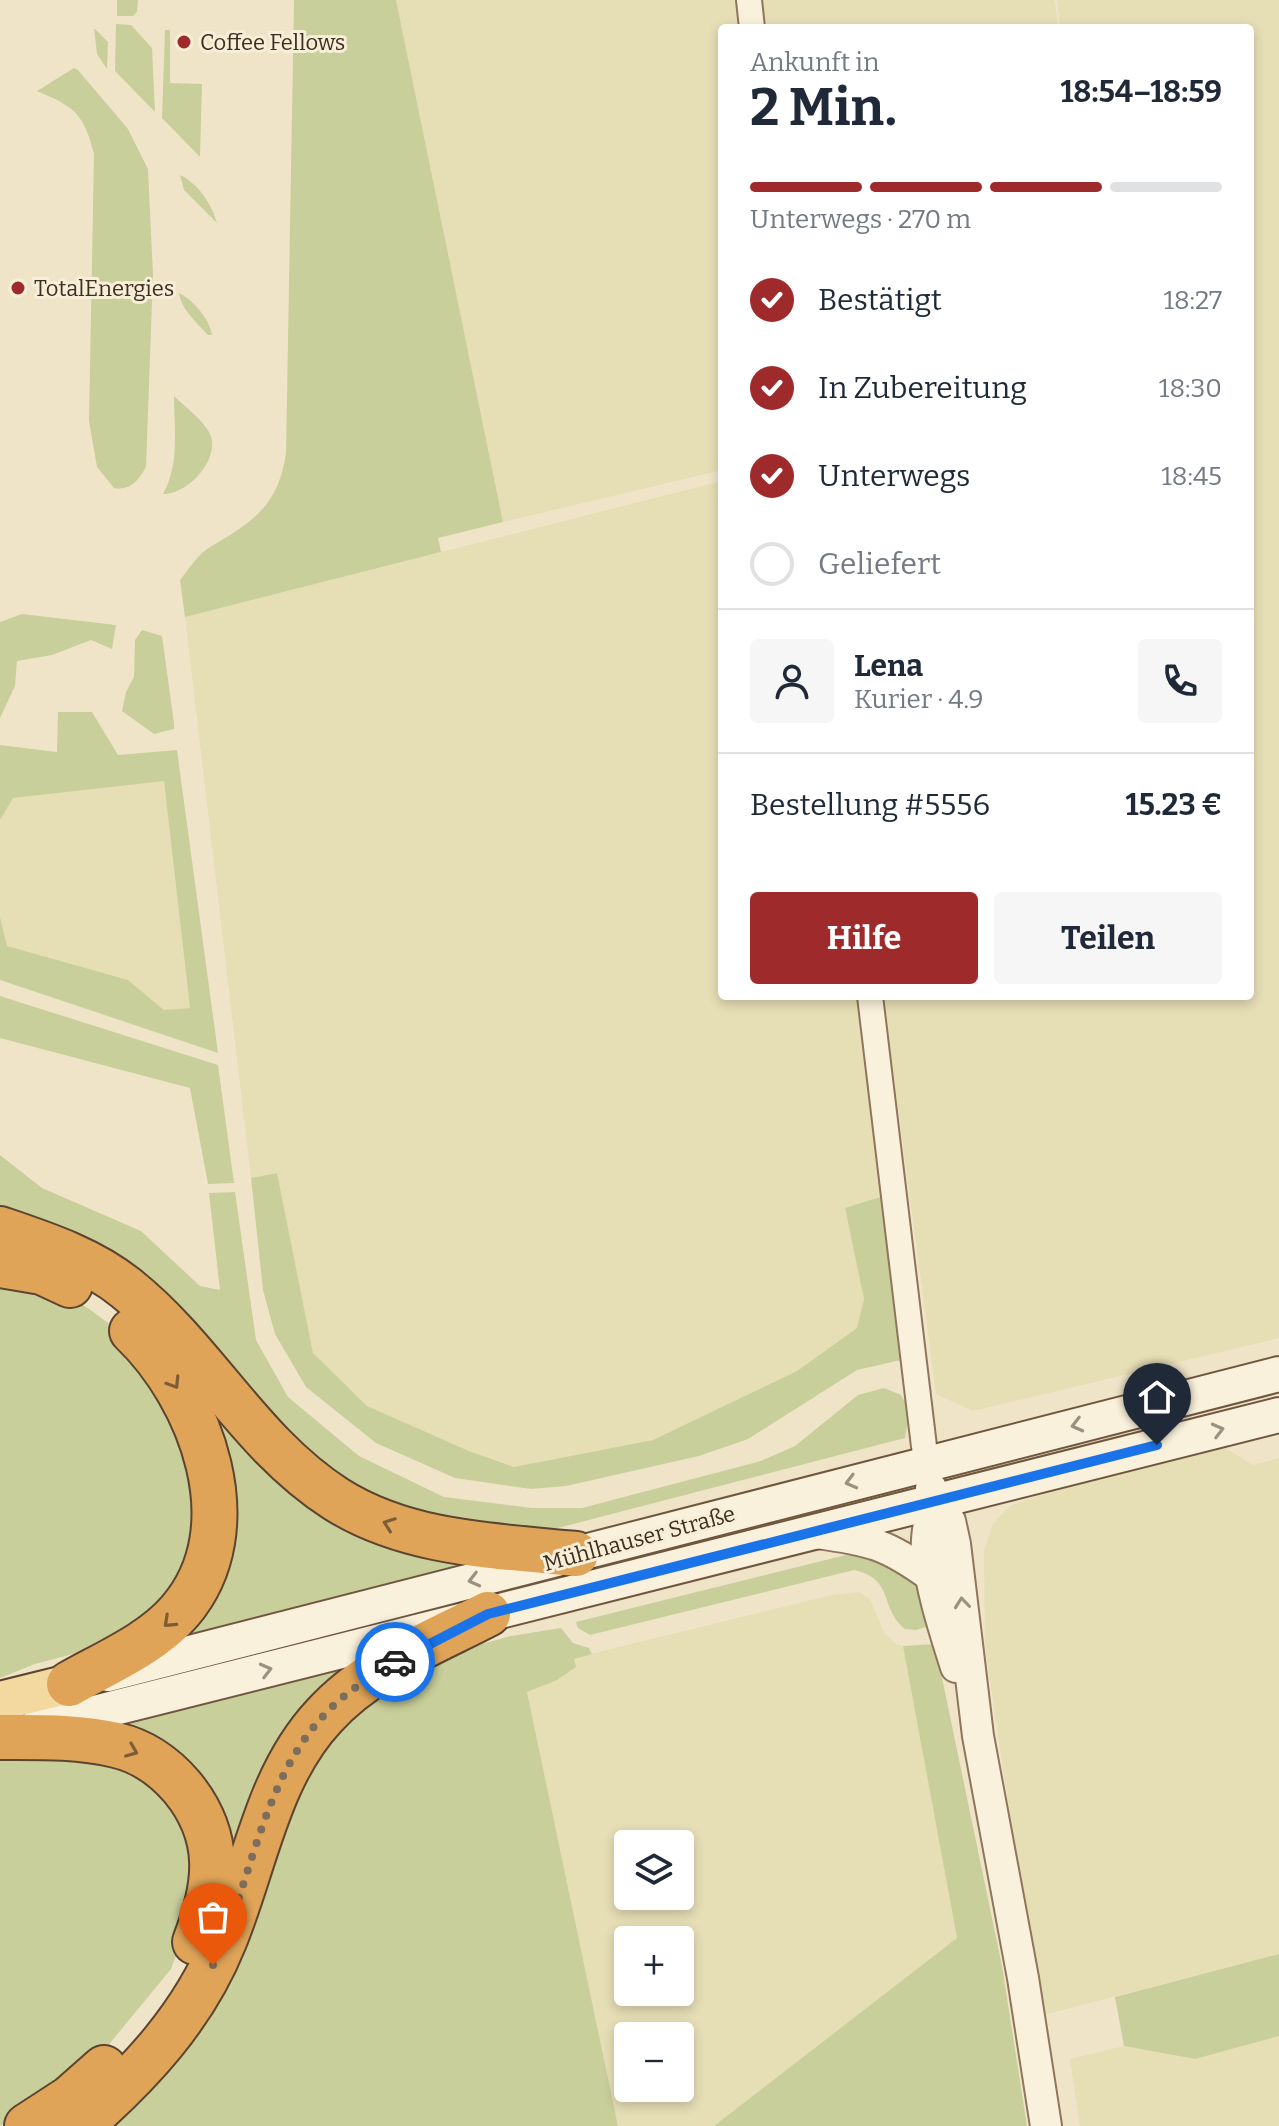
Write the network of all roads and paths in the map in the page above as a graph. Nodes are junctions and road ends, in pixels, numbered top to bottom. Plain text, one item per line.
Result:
1 (749, 0) edge
2 (752, 24) edge
3 (870, 1000) edge
4 (0, 1229) edge
5 (0, 1265) edge
6 (1279, 1374) edge
7 (1279, 1415) edge
8 (926, 1463) junction
9 (933, 1500) junction
10 (810, 1532) junction
11 (576, 1554) junction
12 (932, 1577) junction
13 (488, 1614) junction
14 (69, 1684) junction
15 (0, 1701) edge
16 (978, 1736) junction
17 (0, 1737) edge
18 (27, 2126) edge
19 (80, 2126) edge
20 (1046, 2126) edge

1 - 2 street
3 - 8 street
11 -> 4 highway
5 -> 14 highway
6 -> 8 main road, Mühlhauser Straße
9 -> 7 main road, Mühlhauser Straße
8 - 9 street
8 -> 11 main road, Mühlhauser Straße
9 - 10 main road, Mühlhauser Straße
9 - 12 street
16 -> 9 street
10 - 12 street
10 - 13 main road, Mühlhauser Straße
11 -> 14 main road, Mühlhauser Straße
12 - 16 street
17 -> 13 main road, Mühlhauser Straße
13 - 19 highway
14 - 15 main road, Mühlhauser Straße
16 - 20 street
17 -> 18 highway

